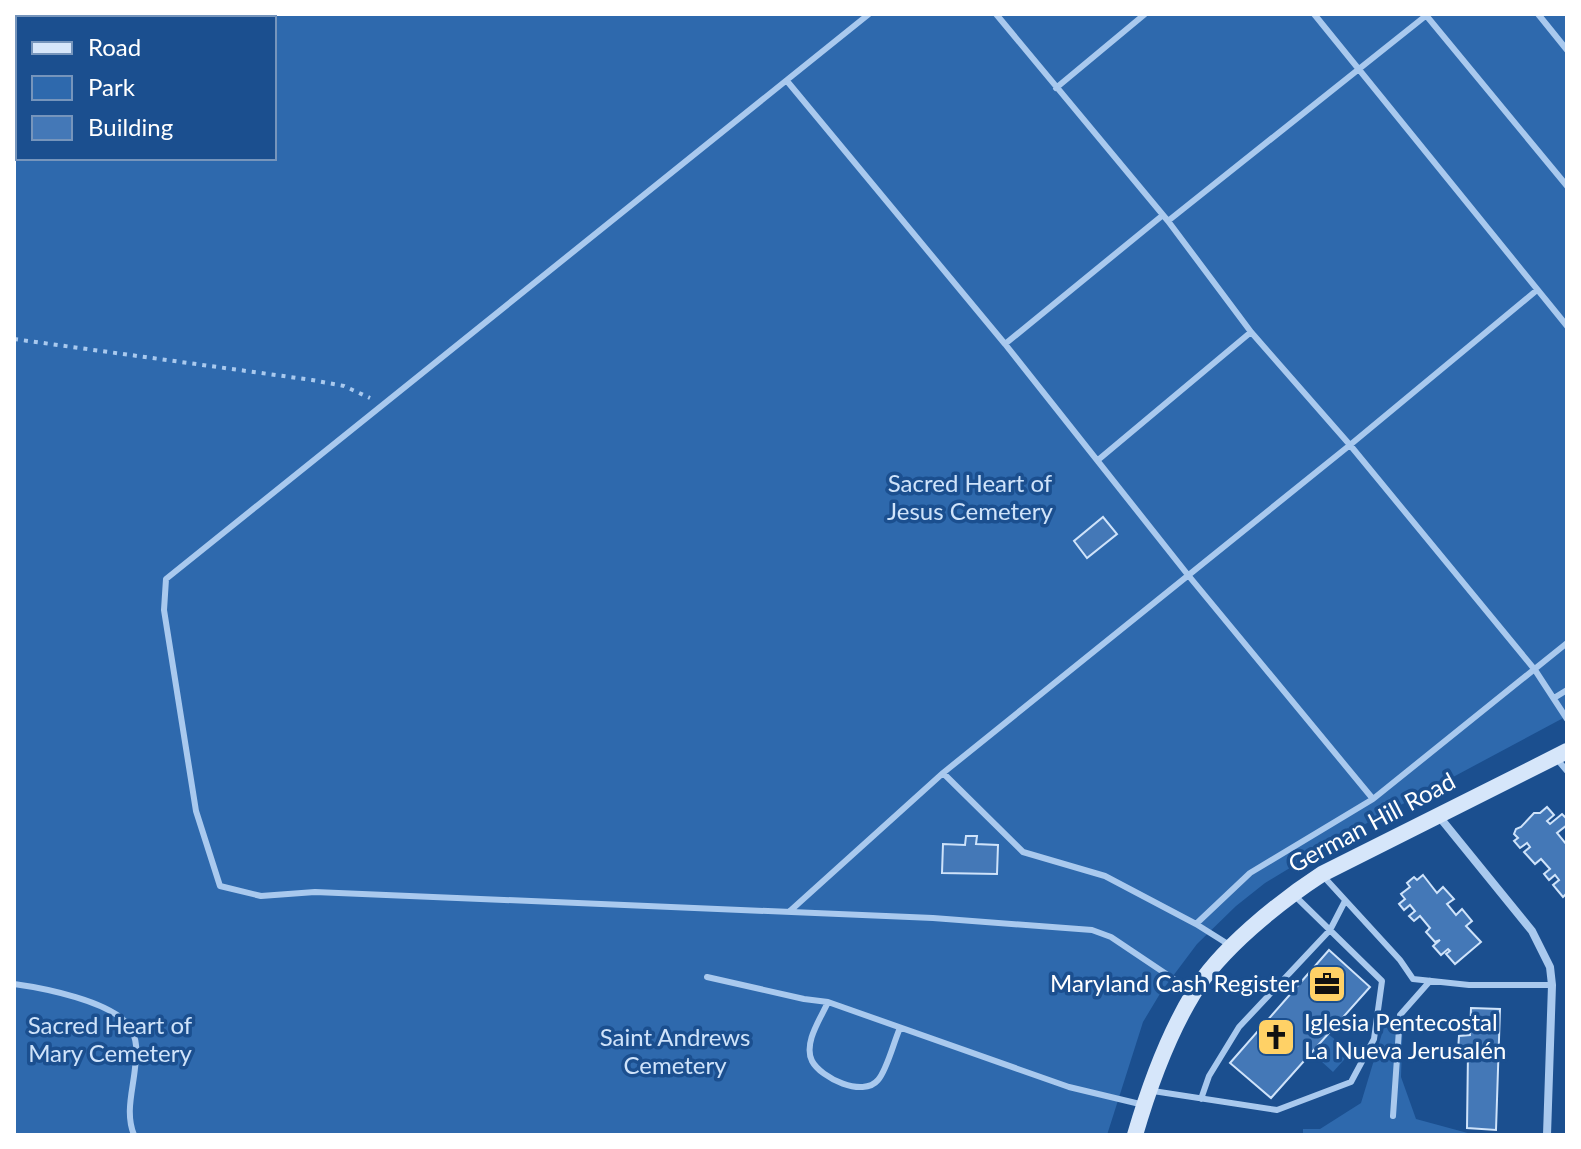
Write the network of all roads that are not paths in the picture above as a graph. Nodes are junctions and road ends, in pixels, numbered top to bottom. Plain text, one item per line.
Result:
1 (869, 14) edge
2 (996, 14) edge
3 (1145, 14) edge
4 (1314, 14) edge
5 (1426, 14) edge
6 (1538, 14) edge
7 (1567, 50) edge
8 (1359, 69) junction
9 (787, 81) junction
10 (1056, 88) junction
11 (1567, 186) edge
12 (1166, 218) junction
13 (1537, 290) junction
14 (1567, 326) edge
15 (1251, 332) junction
16 (1005, 344) junction
17 (1350, 445) junction
18 (1098, 460) junction
19 (1188, 575) junction
20 (1567, 643) edge
21 (1535, 670) junction
22 (1567, 690) edge
23 (1554, 698) junction
24 (1567, 719) edge
25 (1561, 754) edge
26 (1567, 771) edge
27 (943, 773) junction
28 (1373, 799) junction
29 (1437, 814) junction
30 (1322, 874) junction
31 (1292, 893) junction
32 (1345, 901) junction
33 (789, 912) junction
34 (1196, 924) junction
35 (1330, 930) junction
36 (1232, 947) junction
37 (707, 977) dead end
38 (1430, 981) junction
39 (14, 984) edge
40 (1552, 985) junction
41 (1193, 992) junction
42 (828, 1002) junction
43 (900, 1028) junction
44 (1146, 1098) junction
45 (1201, 1099) junction
46 (1393, 1116) dead end
47 (134, 1135) edge
48 (1135, 1135) edge
49 (1547, 1135) edge

1 - 9 lane
2 - 10 lane
3 - 10 lane
4 - 8 lane
5 - 8 lane
5 - 11 lane
6 - 7 lane
8 - 12 lane
8 - 13 lane
9 - 16 lane
9 - 33 lane
10 - 12 lane
12 - 15 lane
12 - 16 lane
13 - 14 lane
13 - 17 lane
15 - 17 lane
15 - 18 lane
16 - 18 lane
17 - 19 lane
17 - 21 lane
18 - 19 lane
19 - 27 lane
19 - 28 lane
20 - 21 lane
21 - 23 lane
21 - 28 lane
22 - 23 lane
23 - 24 lane
25 - 26 lane
25 - 29 street, German Hill Road
27 - 33 lane
27 - 34 lane
28 - 34 lane
29 - 30 street, German Hill Road
29 - 40 street
30 - 31 street, German Hill Road
30 - 32 lane
31 - 35 lane
31 - 36 street, German Hill Road
32 - 35 lane
32 - 38 lane
33 - 41 lane
34 - 36 lane
35 - 45 lane
35 - 45 lane
36 - 41 street, German Hill Road
37 - 42 lane
38 - 40 lane
38 - 46 lane
39 - 47 lane
40 - 49 street
41 - 44 street, German Hill Road
42 - 43 lane
42 - 43 lane
43 - 44 lane
44 - 45 lane
44 - 48 street, German Hill Road

